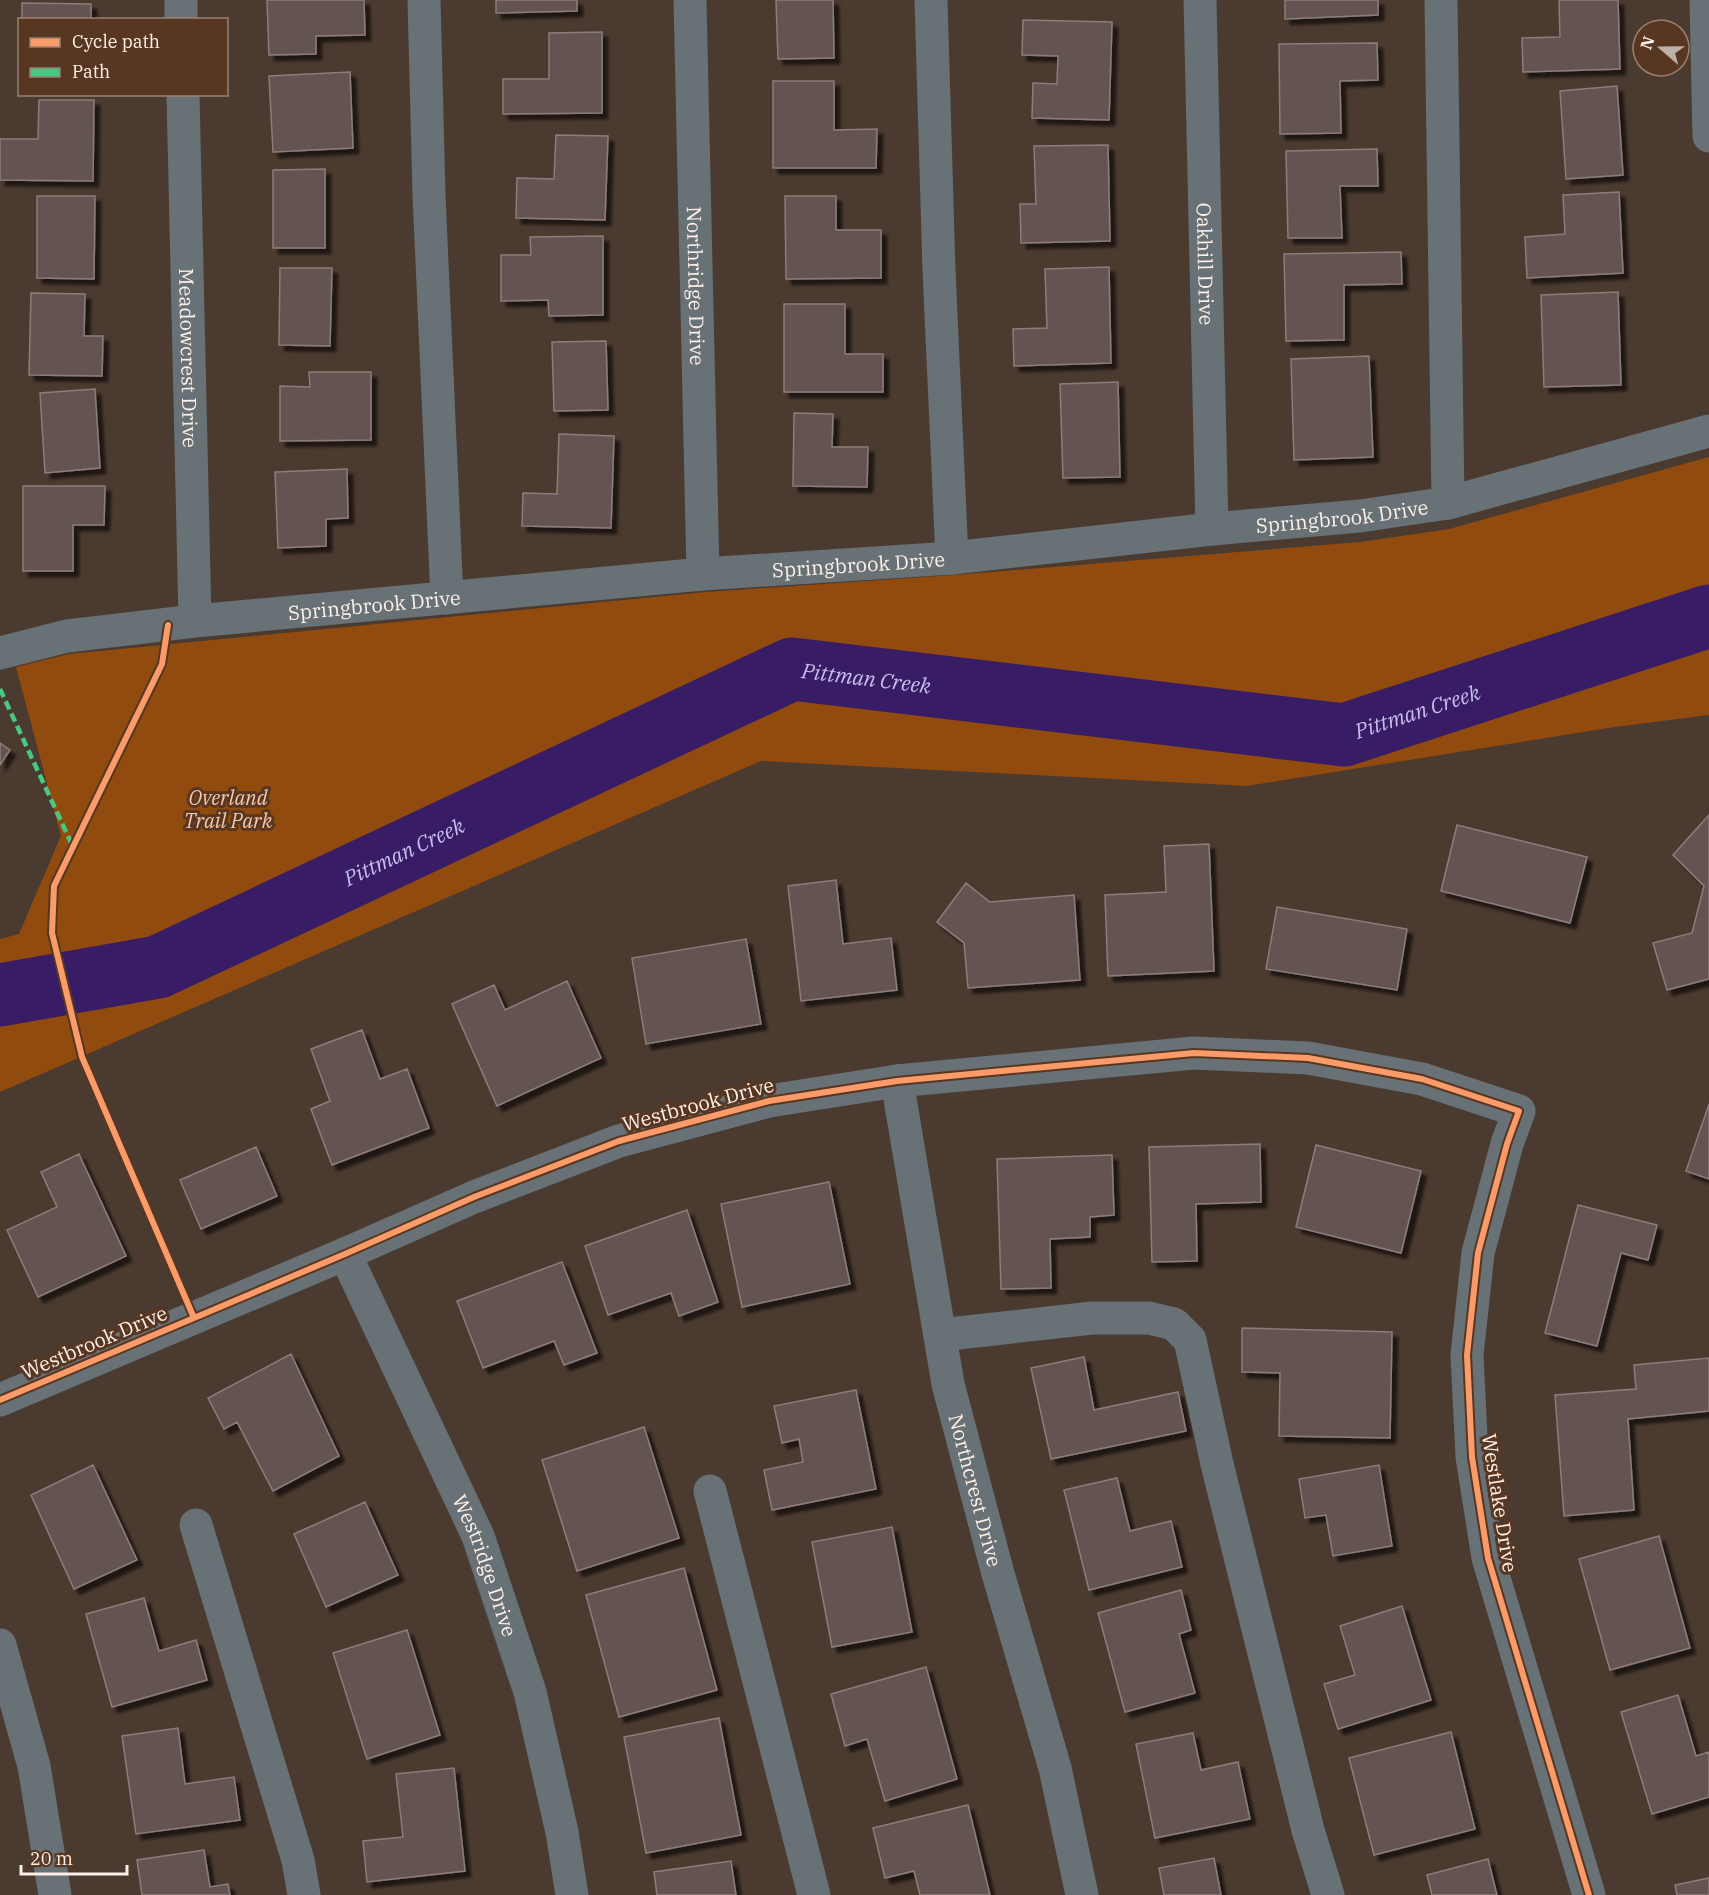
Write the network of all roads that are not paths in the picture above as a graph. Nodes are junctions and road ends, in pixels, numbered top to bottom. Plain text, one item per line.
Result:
1 (181, 0) edge
2 (424, 0) edge
3 (690, 0) edge
4 (931, 0) edge
5 (1200, 0) edge
6 (1441, 0) edge
7 (1706, 0) edge
8 (181, 18) edge
9 (183, 96) edge
10 (1709, 136) edge
11 (1709, 431) edge
12 (1448, 503) junction
13 (1212, 529) junction
14 (952, 558) junction
15 (703, 574) junction
16 (447, 598) junction
17 (195, 621) junction
18 (0, 653) edge
19 (897, 1081) junction
20 (1507, 1144) joint
21 (345, 1254) junction
22 (940, 1335) junction
23 (0, 1400) edge
24 (710, 1491) dead end
25 (196, 1525) dead end
26 (3, 1665) edge
27 (55, 1895) edge
28 (304, 1895) edge
29 (572, 1895) edge
30 (814, 1895) edge
31 (1082, 1895) edge
32 (1328, 1895) edge
33 (1589, 1895) edge

1 - 8 street
2 - 16 street
3 - 15 street, Northridge Drive
4 - 14 street
5 - 13 street, Oakhill Drive
6 - 12 street
7 - 10 street
9 - 17 street, Meadowcrest Drive
11 - 12 street, Springbrook Drive
12 - 13 street, Springbrook Drive
13 - 14 street, Springbrook Drive
14 - 15 street, Springbrook Drive
15 - 16 street, Springbrook Drive
16 - 17 street, Springbrook Drive
17 - 18 street, Springbrook Drive
19 - 20 street, Westbrook Drive
19 - 21 street, Westbrook Drive
19 - 22 street, Northcrest Drive
20 - 33 street, Westlake Drive
21 - 23 street, Westbrook Drive
21 - 29 street, Westridge Drive
22 - 31 street, Northcrest Drive
22 - 32 street
24 - 30 street
25 - 28 street
26 - 27 street

